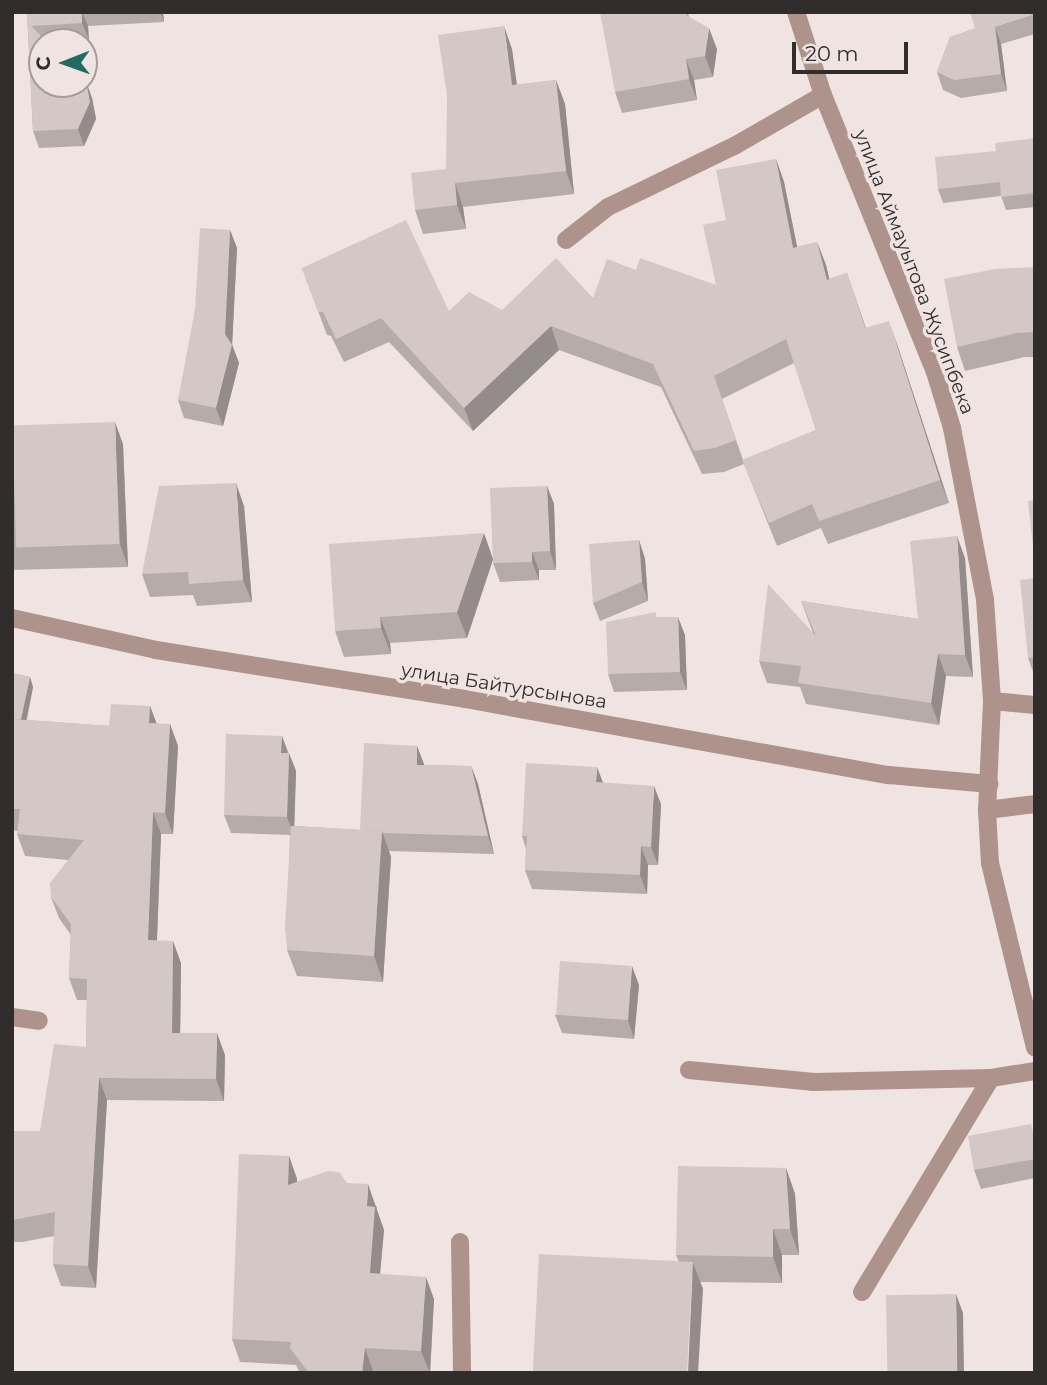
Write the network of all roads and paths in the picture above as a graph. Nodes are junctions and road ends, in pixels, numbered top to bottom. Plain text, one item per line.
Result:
1 (796, 12) edge
2 (823, 95) junction
3 (566, 240) dead end
4 (12, 618) edge
5 (992, 701) junction
6 (1035, 705) edge
7 (990, 784) junction
8 (1035, 804) edge
9 (987, 810) junction
10 (12, 1017) edge
11 (39, 1020) dead end
12 (1035, 1048) edge
13 (690, 1070) dead end
14 (1035, 1071) edge
15 (991, 1078) junction
16 (460, 1242) dead end
17 (862, 1292) dead end
18 (462, 1373) edge

1 - 2 street, улица Аймауытова Жусипбека
2 - 3 street
2 - 5 street, улица Аймауытова Жусипбека
4 - 7 street, улица Байтурсынова
5 - 6 street
5 - 7 street, улица Аймауытова Жусипбека
7 - 9 street, улица Аймауытова Жусипбека
8 - 9 street
9 - 12 street, улица Аймауытова Жусипбека
10 - 11 street
13 - 15 street
14 - 15 street
15 - 17 street
16 - 18 street

